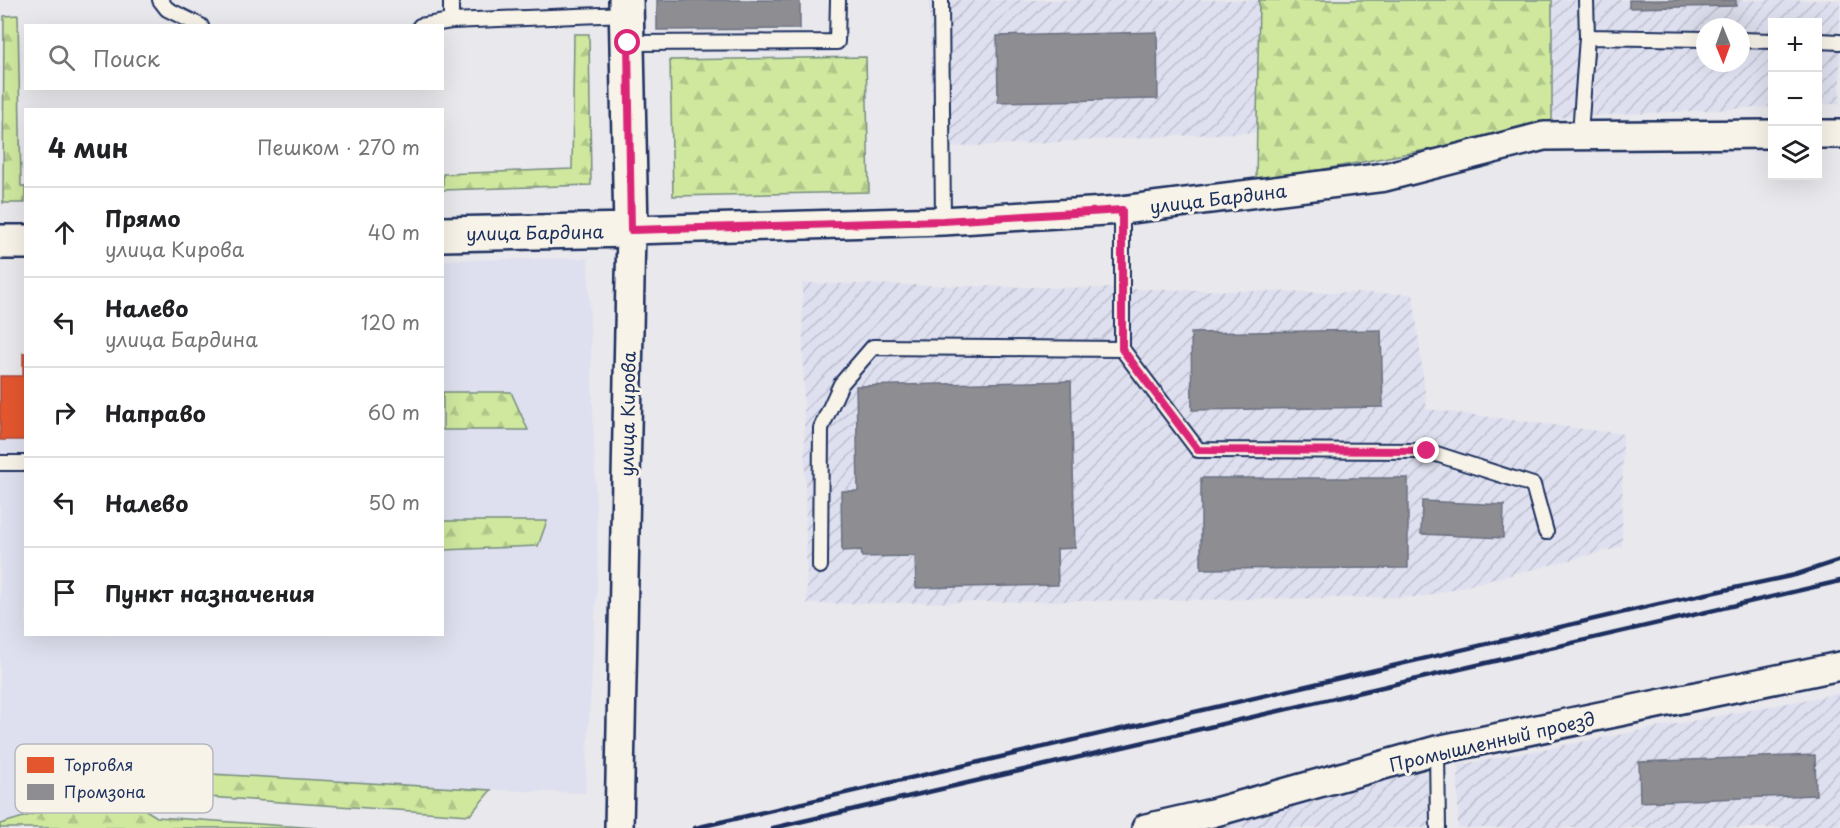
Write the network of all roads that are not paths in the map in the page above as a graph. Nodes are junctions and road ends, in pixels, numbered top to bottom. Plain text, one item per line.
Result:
1 (160, 0) edge
2 (451, 0) edge
3 (838, 0) edge
4 (941, 0) edge
5 (1586, 0) edge
6 (627, 19) edge
7 (451, 21) junction
8 (197, 24) edge
9 (432, 24) edge
10 (1587, 37) junction
11 (1696, 39) edge
12 (1750, 40) edge
13 (1768, 41) edge
14 (1822, 42) edge
15 (1840, 42) edge
16 (1580, 134) junction
17 (1768, 134) edge
18 (1822, 134) edge
19 (1840, 134) edge
20 (1122, 210) junction
21 (943, 221) junction
22 (631, 230) junction
23 (444, 234) edge
24 (0, 242) edge
25 (24, 242) edge
26 (1122, 349) junction
27 (24, 463) edge
28 (0, 464) edge
29 (1546, 532) dead end
30 (820, 566) dead end
31 (1840, 666) edge
32 (1437, 750) junction
33 (619, 828) edge
34 (1146, 828) edge
35 (1438, 828) edge

1 - 8 lane
2 - 7 lane
3 - 6 lane
4 - 21 lane
5 - 10 lane
6 - 7 lane
6 - 22 street, улица Кирова
7 - 9 lane
10 - 11 lane
10 - 16 lane
12 - 13 lane
14 - 15 lane
16 - 17 street, улица Бардина
16 - 20 street, улица Бардина
18 - 19 street
20 - 21 street, улица Бардина
20 - 26 lane
21 - 22 street, улица Бардина
22 - 23 street, улица Бардина
22 - 33 street, улица Кирова
24 - 25 street
26 - 29 lane
26 - 30 lane
27 - 28 lane
31 - 32 street, Промышленный проезд
32 - 34 street, Промышленный проезд
32 - 35 lane

